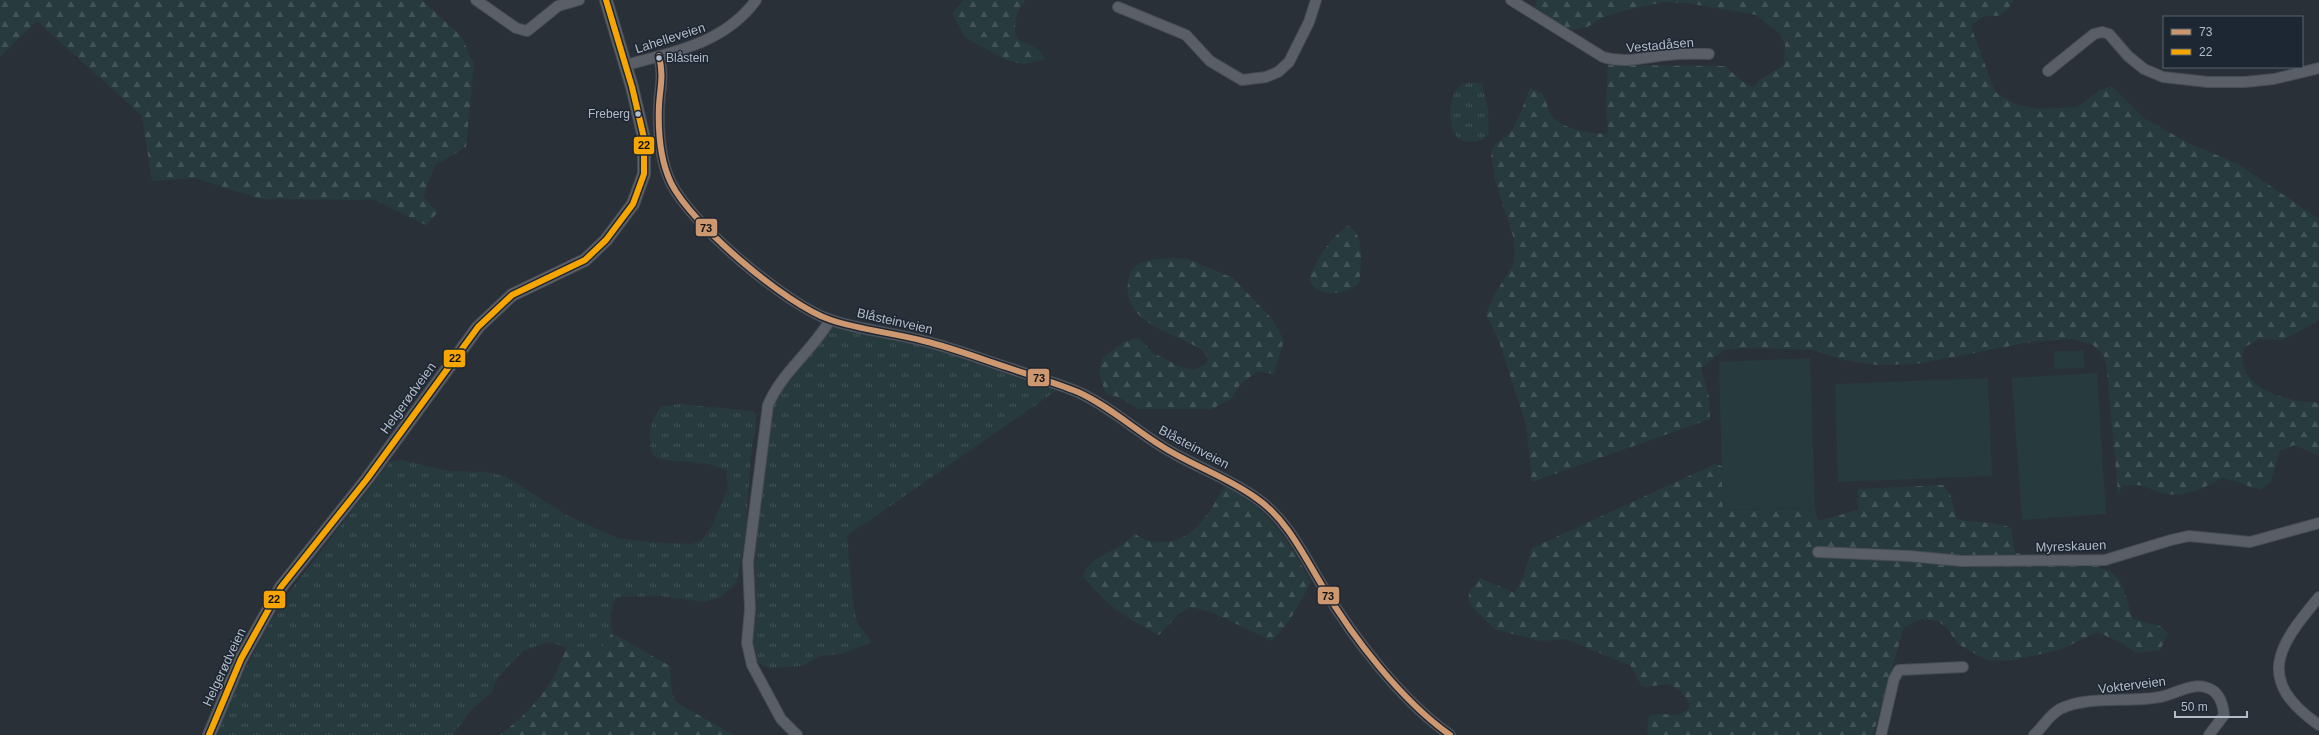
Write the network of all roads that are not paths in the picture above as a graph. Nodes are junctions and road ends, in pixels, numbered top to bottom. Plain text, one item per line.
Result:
1 (476, 0) edge
2 (579, 0) edge
3 (606, 0) edge
4 (756, 0) edge
5 (1316, 0) edge
6 (1511, 0) edge
7 (1118, 7) dead end
8 (1709, 54) dead end
9 (659, 56) junction
10 (626, 65) junction
11 (2319, 68) edge
12 (2048, 71) dead end
13 (830, 320) junction
14 (2319, 523) edge
15 (1818, 552) dead end
16 (2319, 597) edge
17 (1964, 667) dead end
18 (2319, 725) edge
19 (209, 735) edge
20 (797, 735) edge
21 (1450, 735) edge
22 (1880, 735) edge
23 (2034, 735) edge
24 (2209, 735) edge

1 - 2 street
3 - 10 main road, Helgerødveien
4 - 9 street, Lahelleveien
5 - 7 street
6 - 8 street, Vestadåsen
9 - 10 street, Lahelleveien
9 - 13 street, Blåsteinveien
10 - 19 main road, Helgerødveien
11 - 12 street
13 - 20 street
13 - 21 street, Blåsteinveien
14 - 15 street, Myreskauen
16 - 18 street
17 - 22 street
23 - 24 street, Vokterveien

